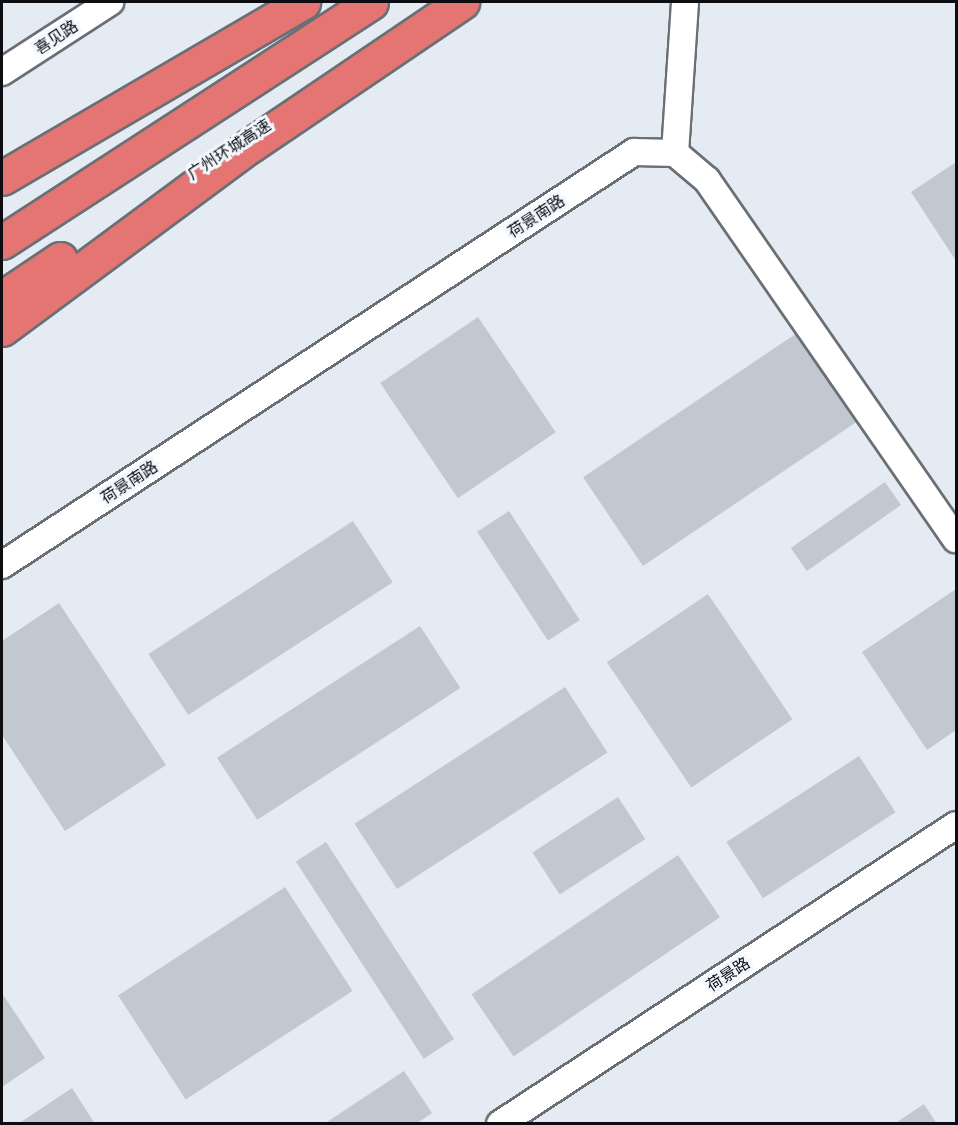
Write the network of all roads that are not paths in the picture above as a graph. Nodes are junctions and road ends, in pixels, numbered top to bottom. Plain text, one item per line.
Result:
1 (110, 2) edge
2 (303, 2) edge
3 (371, 2) edge
4 (456, 2) edge
5 (462, 2) edge
6 (685, 2) edge
7 (2, 72) edge
8 (675, 153) junction
9 (2, 178) edge
10 (2, 242) edge
11 (2, 298) edge
12 (2, 329) edge
13 (957, 539) edge
14 (2, 565) edge
15 (957, 825) edge
16 (500, 1124) edge

1 - 7 street, 喜见路
2 - 9 highway
3 - 10 highway
4 - 11 highway, 广州环城高速
5 - 12 highway
6 - 8 street
8 - 13 street
8 - 14 street, 荷景南路
15 - 16 street, 荷景路

